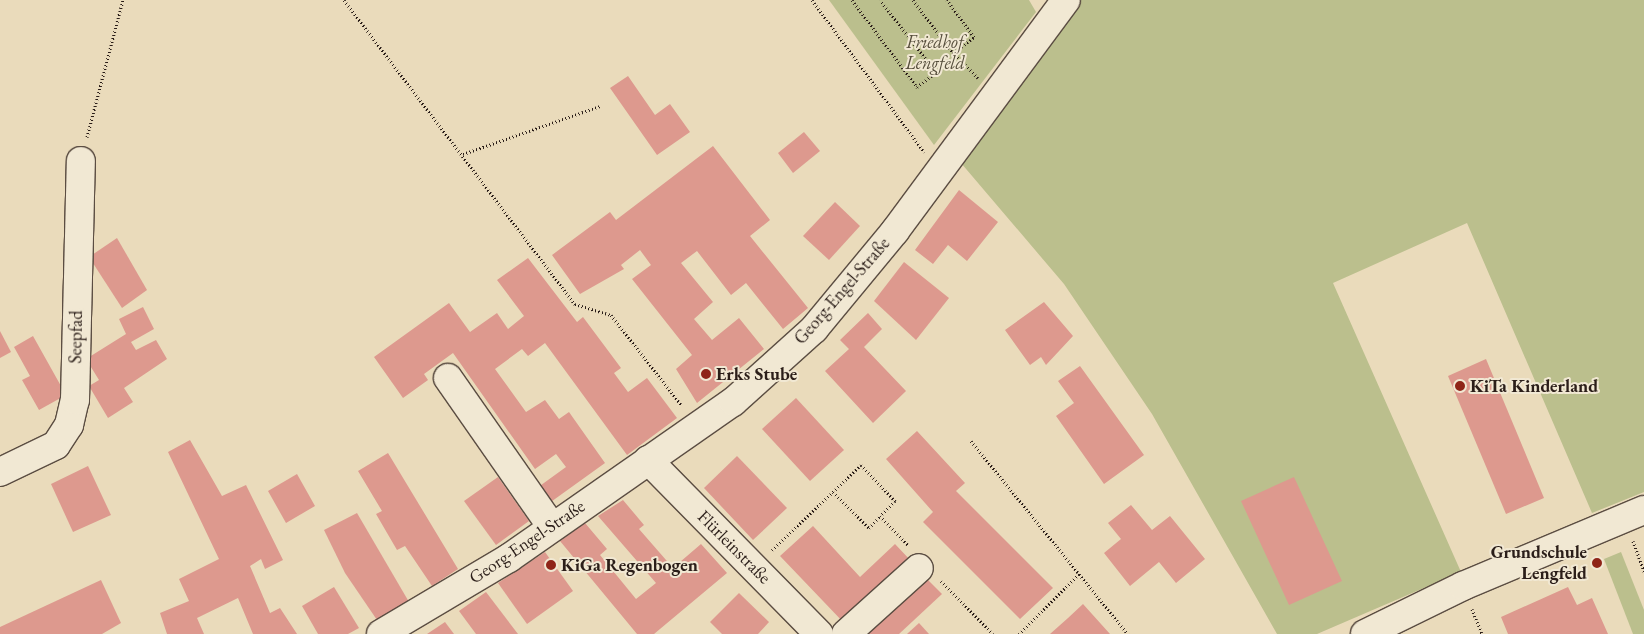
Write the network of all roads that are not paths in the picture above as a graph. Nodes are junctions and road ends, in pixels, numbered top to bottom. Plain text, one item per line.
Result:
1 (1051, 6) edge
2 (81, 161) road end
3 (448, 378) dead end
4 (648, 460) junction
5 (0, 472) edge
6 (1644, 510) edge
7 (552, 527) junction
8 (923, 565) road end
9 (381, 634) edge
10 (819, 634) edge
11 (846, 634) edge
12 (1365, 634) edge

1 - 4 street, Georg-Engel-Straße
2 - 5 street, Seepfad
3 - 7 street
4 - 7 street, Georg-Engel-Straße
4 - 10 street, Flürleinstraße
6 - 12 street
7 - 9 street, Georg-Engel-Straße
8 - 11 street

